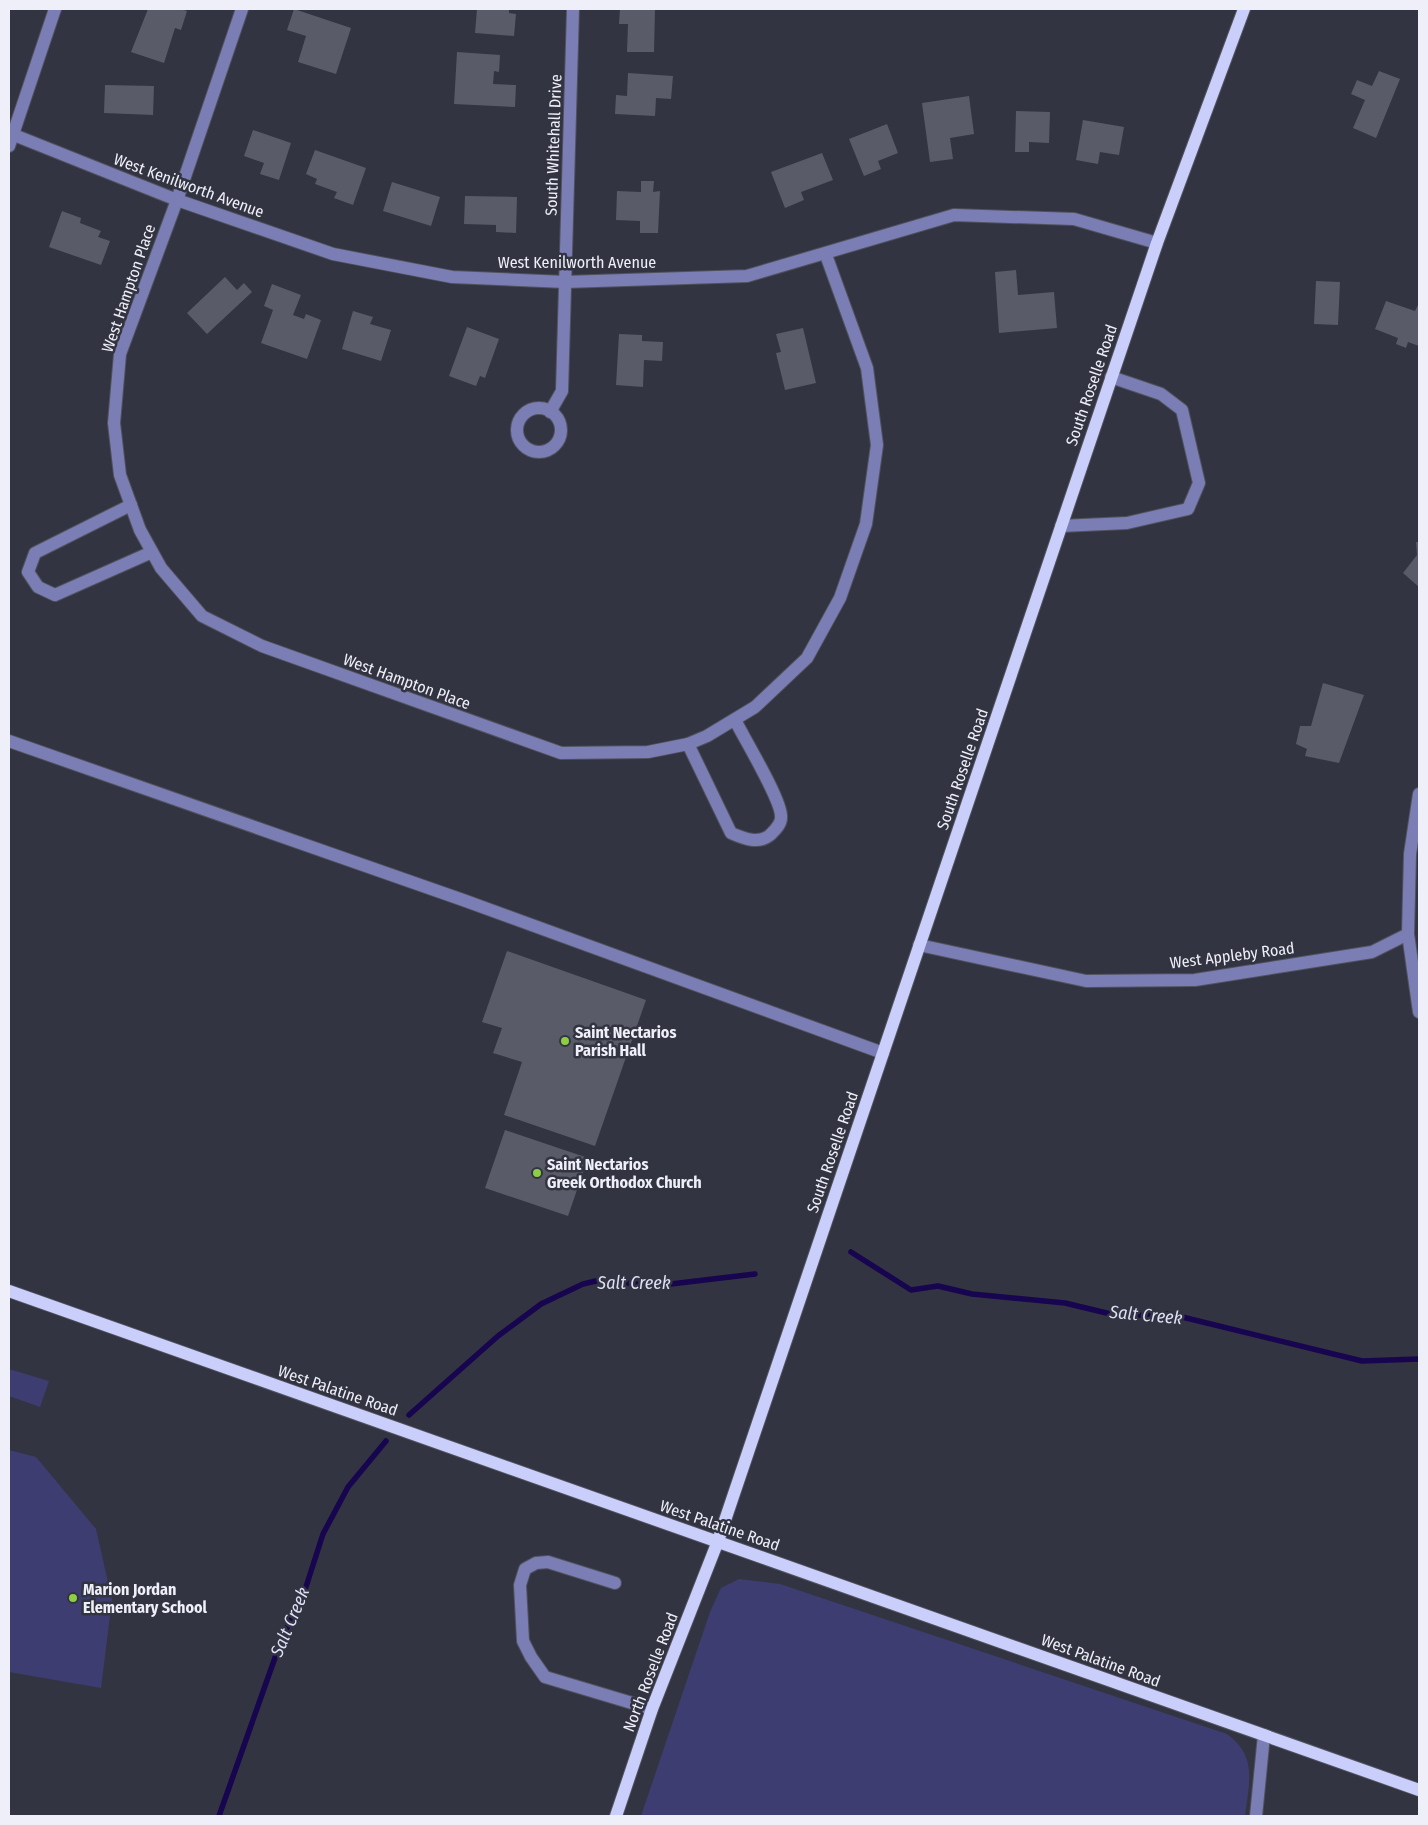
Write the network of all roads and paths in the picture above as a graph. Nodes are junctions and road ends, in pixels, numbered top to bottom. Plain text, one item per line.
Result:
1 (55, 9) edge
2 (242, 9) edge
3 (573, 9) edge
4 (1244, 9) edge
5 (10, 138) edge
6 (177, 200) junction
7 (1157, 243) junction
8 (826, 255) junction
9 (565, 282) junction
10 (1111, 377) junction
11 (550, 412) dead end
12 (130, 505) junction
13 (1061, 526) junction
14 (152, 552) junction
15 (735, 720) junction
16 (9, 741) edge
17 (688, 744) junction
18 (1419, 794) edge
19 (1408, 934) junction
20 (919, 945) junction
21 (1419, 1012) edge
22 (883, 1052) junction
23 (9, 1291) edge
24 (718, 1541) junction
25 (615, 1583) dead end
26 (652, 1709) junction
27 (1264, 1735) junction
28 (1419, 1790) edge
29 (616, 1816) edge
30 (1256, 1816) edge

1 - 5 street
2 - 6 street, West Hampton Place
3 - 9 street, South Whitehall Drive
4 - 7 main road, South Roselle Road
5 - 6 street, West Kenilworth Avenue
6 - 9 street, West Kenilworth Avenue
6 - 12 street, West Hampton Place
7 - 8 street, West Kenilworth Avenue
7 - 10 main road, South Roselle Road
8 - 9 street, West Kenilworth Avenue
8 - 15 street, West Hampton Place
9 - 11 street, South Whitehall Drive
10 - 13 main road, South Roselle Road
10 - 13 street
12 - 14 street, West Hampton Place
12 - 14 street
13 - 20 main road, South Roselle Road
14 - 17 street, West Hampton Place
15 - 17 street, West Hampton Place
15 - 17 street
16 - 22 street
18 - 19 street
19 - 20 street, West Appleby Road
19 - 21 street
20 - 22 main road, South Roselle Road
22 - 24 main road, South Roselle Road
23 - 24 main road, West Palatine Road
24 - 26 main road, North Roselle Road
24 - 27 main road, West Palatine Road
25 - 26 street
26 - 29 main road, North Roselle Road
27 - 28 main road, West Palatine Road
27 - 30 street

